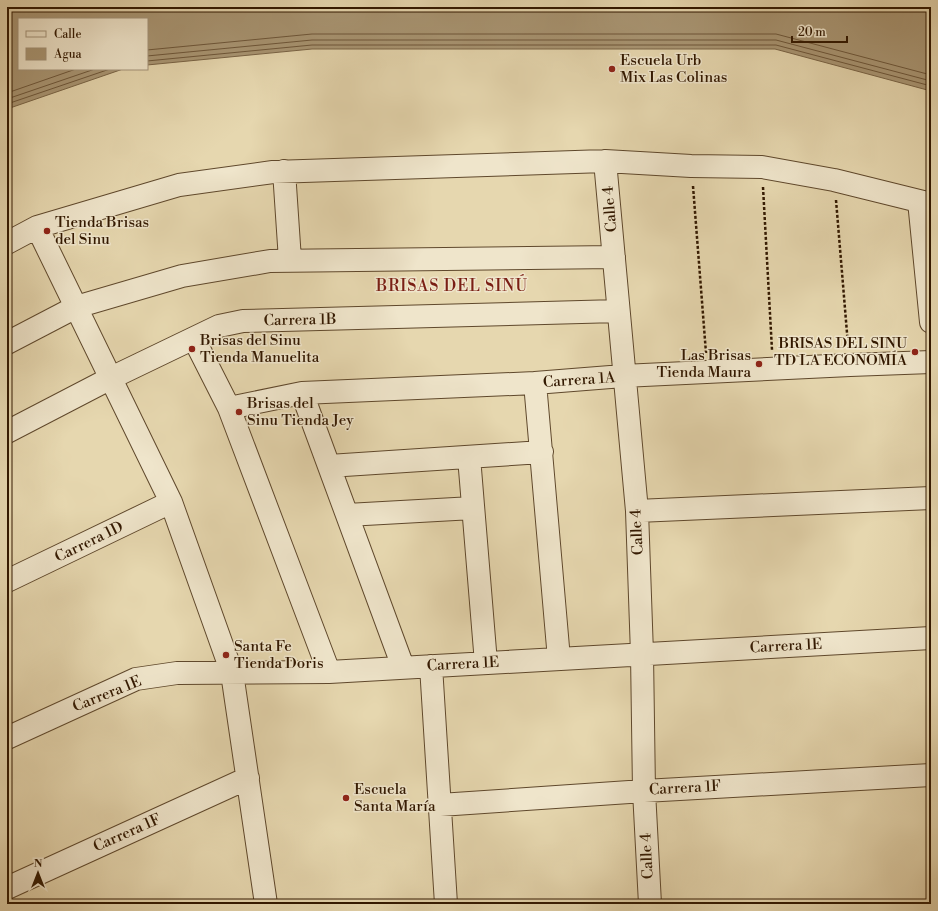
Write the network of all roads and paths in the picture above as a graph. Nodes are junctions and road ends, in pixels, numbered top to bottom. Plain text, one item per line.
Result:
1 (605, 161) junction
2 (691, 166) junction
3 (762, 167) junction
4 (284, 172) junction
5 (834, 180) junction
6 (925, 202) edge
7 (37, 227) junction
8 (7, 243) edge
9 (614, 257) junction
10 (290, 260) junction
11 (76, 307) junction
12 (618, 312) junction
13 (931, 322) edge
14 (194, 339) junction
15 (7, 343) edge
16 (931, 362) edge
17 (850, 365) junction
18 (773, 370) junction
19 (708, 373) junction
20 (623, 376) junction
21 (111, 378) junction
22 (535, 383) junction
23 (302, 393) junction
24 (229, 408) junction
25 (7, 432) edge
26 (542, 452) junction
27 (469, 457) junction
28 (329, 466) junction
29 (931, 498) edge
30 (171, 502) junction
31 (474, 508) junction
32 (637, 511) junction
33 (347, 515) junction
34 (7, 581) edge
35 (931, 638) edge
36 (642, 654) junction
37 (559, 659) junction
38 (486, 663) junction
39 (431, 666) junction
40 (403, 667) junction
41 (329, 672) junction
42 (232, 673) junction
43 (7, 738) edge
44 (931, 775) edge
45 (248, 778) junction
46 (644, 791) junction
47 (440, 805) junction
48 (7, 888) edge
49 (265, 904) edge
50 (446, 904) edge
51 (650, 904) edge

1 - 2 street
1 - 4 street
1 - 9 street, Calle 4
2 - 3 street
2 - 19 path
3 - 5 street
3 - 18 path
4 - 7 street
4 - 10 street
5 - 6 street
5 - 17 path
6 - 13 street
7 - 8 street
7 - 11 street
9 - 10 street
9 - 12 street, Calle 4
10 - 11 street
11 - 15 street
11 - 21 street
12 - 14 street, Carrera 1B
12 - 20 street, Calle 4
14 - 21 street, Carrera 1B
14 - 24 street
16 - 17 street, Carrera 1A
17 - 18 street, Carrera 1A
18 - 19 street, Carrera 1A
19 - 20 street, Carrera 1A
20 - 22 street, Carrera 1A
20 - 32 street, Calle 4
21 - 25 street, Carrera 1B
21 - 30 street
22 - 23 street, Carrera 1A
22 - 26 street
23 - 24 street, Carrera 1A
23 - 28 street
24 - 41 street
26 - 27 street
26 - 37 street
27 - 28 street
27 - 31 street
28 - 33 street
29 - 32 street
30 - 34 street, Carrera 1D
30 - 42 street
31 - 33 street
31 - 38 street
32 - 36 street, Calle 4
33 - 40 street
35 - 36 street, Carrera 1E
36 - 37 street, Carrera 1E
36 - 46 street, Calle 4
37 - 38 street, Carrera 1E
38 - 39 street, Carrera 1E
39 - 40 street, Carrera 1E
39 - 47 street
40 - 41 street, Carrera 1E
41 - 42 street, Carrera 1E
42 - 43 street, Carrera 1E
42 - 45 street
44 - 46 street, Carrera 1F
45 - 48 street, Carrera 1F
45 - 49 street
46 - 47 street, Carrera 1F
46 - 51 street, Calle 4
47 - 50 street

